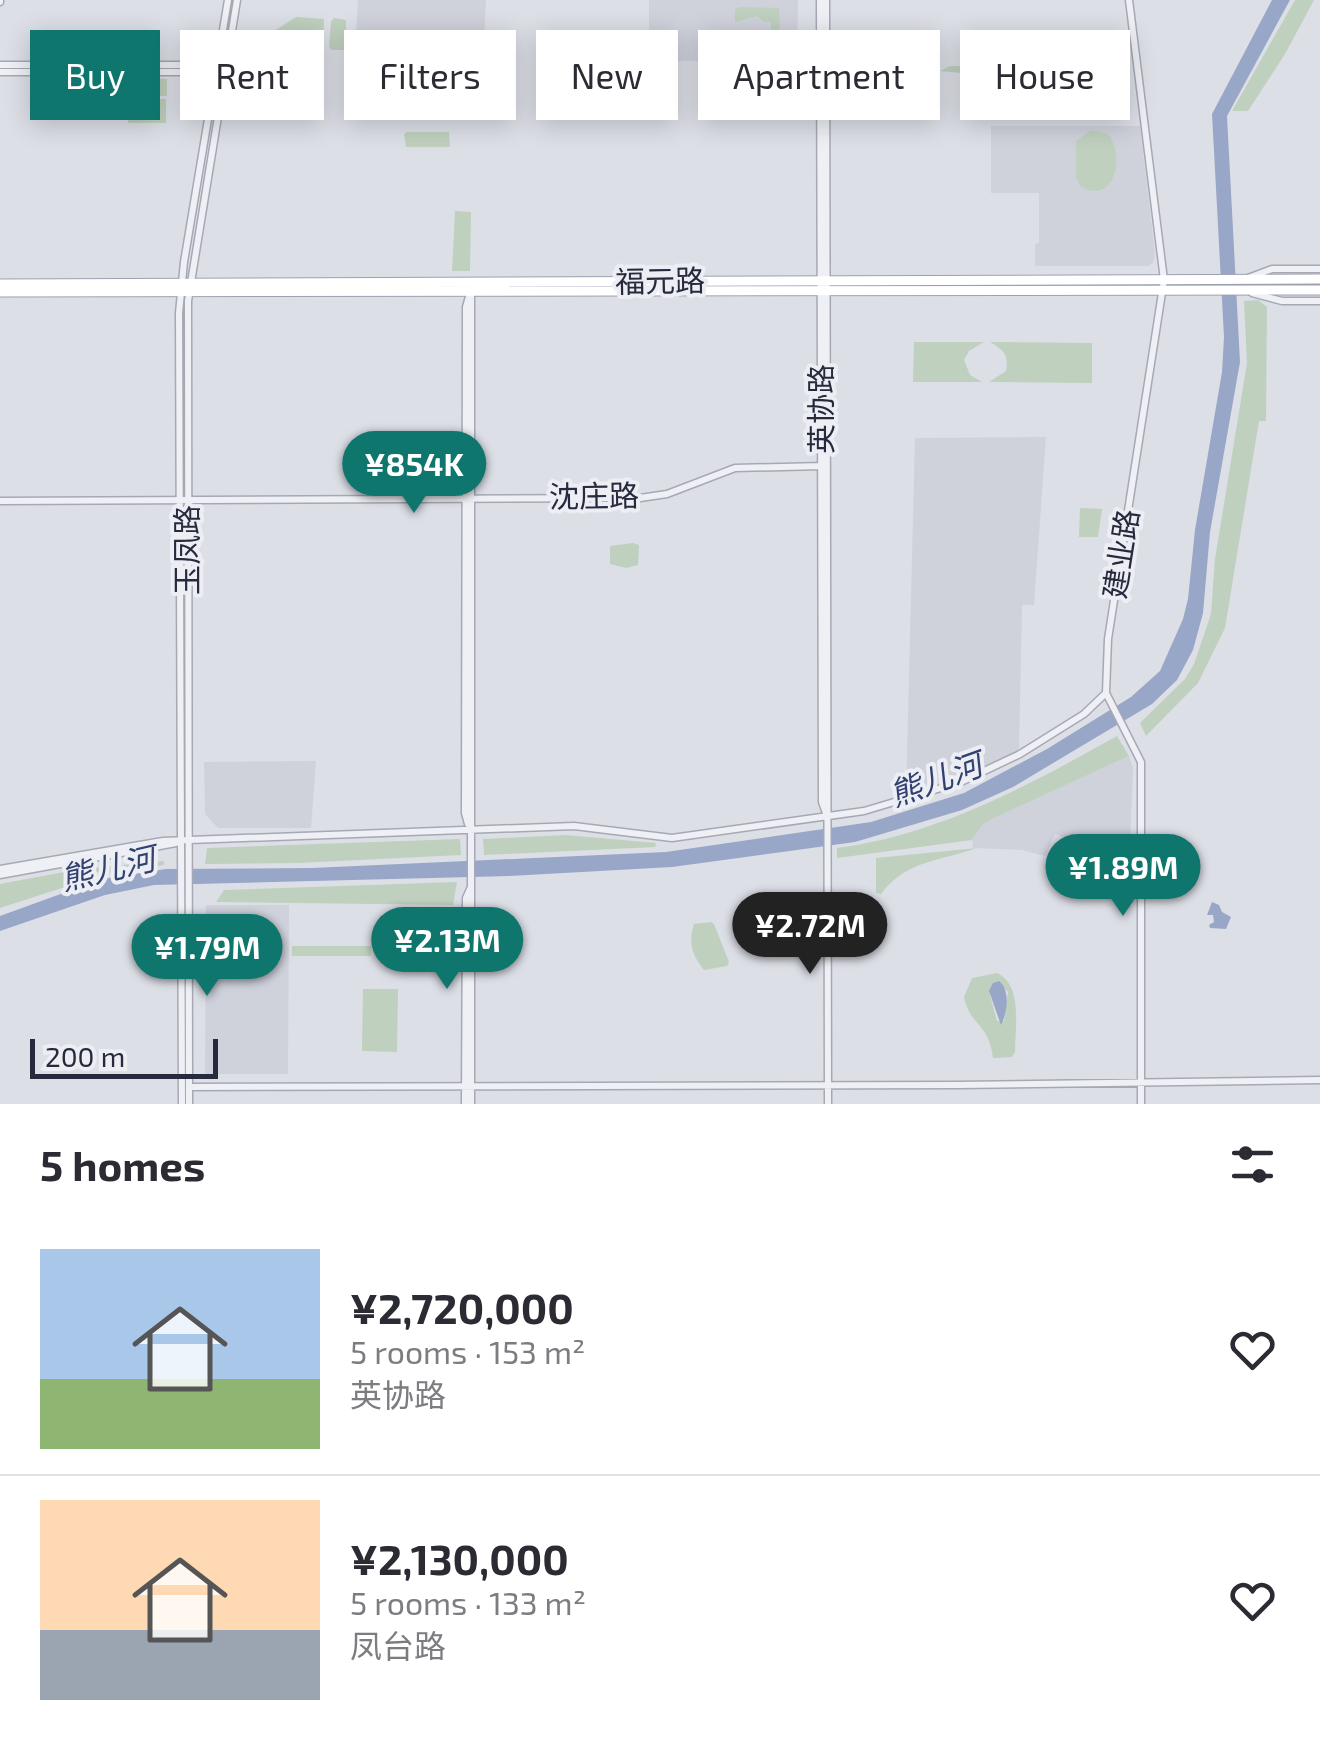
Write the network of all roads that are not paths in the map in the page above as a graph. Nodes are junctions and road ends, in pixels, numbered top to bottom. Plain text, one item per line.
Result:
1 (228, 0) edge
2 (236, 0) edge
3 (823, 0) edge
4 (1129, 0) edge
5 (225, 30) edge
6 (229, 30) edge
7 (0, 68) edge
8 (180, 68) edge
9 (212, 120) edge
10 (1320, 269) edge
11 (1320, 279) edge
12 (0, 284) edge
13 (1164, 285) junction
14 (1241, 285) junction
15 (824, 286) junction
16 (185, 288) junction
17 (1320, 290) edge
18 (471, 291) junction
19 (0, 292) edge
20 (1320, 301) edge
21 (822, 466) junction
22 (469, 497) junction
23 (184, 500) junction
24 (0, 501) edge
25 (1106, 693) junction
26 (827, 820) junction
27 (470, 830) junction
28 (185, 841) junction
29 (0, 872) edge
30 (185, 894) junction
31 (1320, 1080) edge
32 (1141, 1081) junction
33 (468, 1086) junction
34 (828, 1086) junction
35 (189, 1087) junction
36 (185, 1104) edge
37 (468, 1104) edge
38 (828, 1104) edge
39 (1142, 1104) edge

1 - 5 street, 玉凤路
2 - 6 street, 玉凤路
3 - 15 street, 英协路
4 - 13 street, 建业路
7 - 8 street
9 - 16 street, 玉凤路
10 - 14 street
11 - 14 main road, 福元路
12 - 16 main road, 福元路
13 - 14 main road, 福元路
13 - 15 main road, 福元路
13 - 25 street, 建业路
14 - 17 main road, 福元路
14 - 20 street
15 - 16 main road, 福元路
15 - 18 main road, 福元路
15 - 21 street, 英协路
15 - 26 street, 英协路
16 - 18 main road, 福元路
16 - 19 main road, 福元路
16 - 23 street, 玉凤路
18 - 22 street
21 - 22 street, 沈庄路
21 - 26 street, 英协路
22 - 23 street, 沈庄路
22 - 27 street
23 - 24 street, 沈庄路
23 - 28 street, 玉凤路
25 - 26 street
25 - 32 street, 建业路
26 - 27 street
26 - 34 street, 英协路
27 - 28 street
27 - 33 street
28 - 29 street
28 - 30 street, 玉凤路
30 - 35 street, 玉凤路
30 - 36 street, 玉凤路
31 - 32 street
32 - 34 street
32 - 39 street, 建业路
33 - 34 street
33 - 35 street
33 - 37 street
34 - 38 street, 英协路
35 - 36 street, 玉凤路

